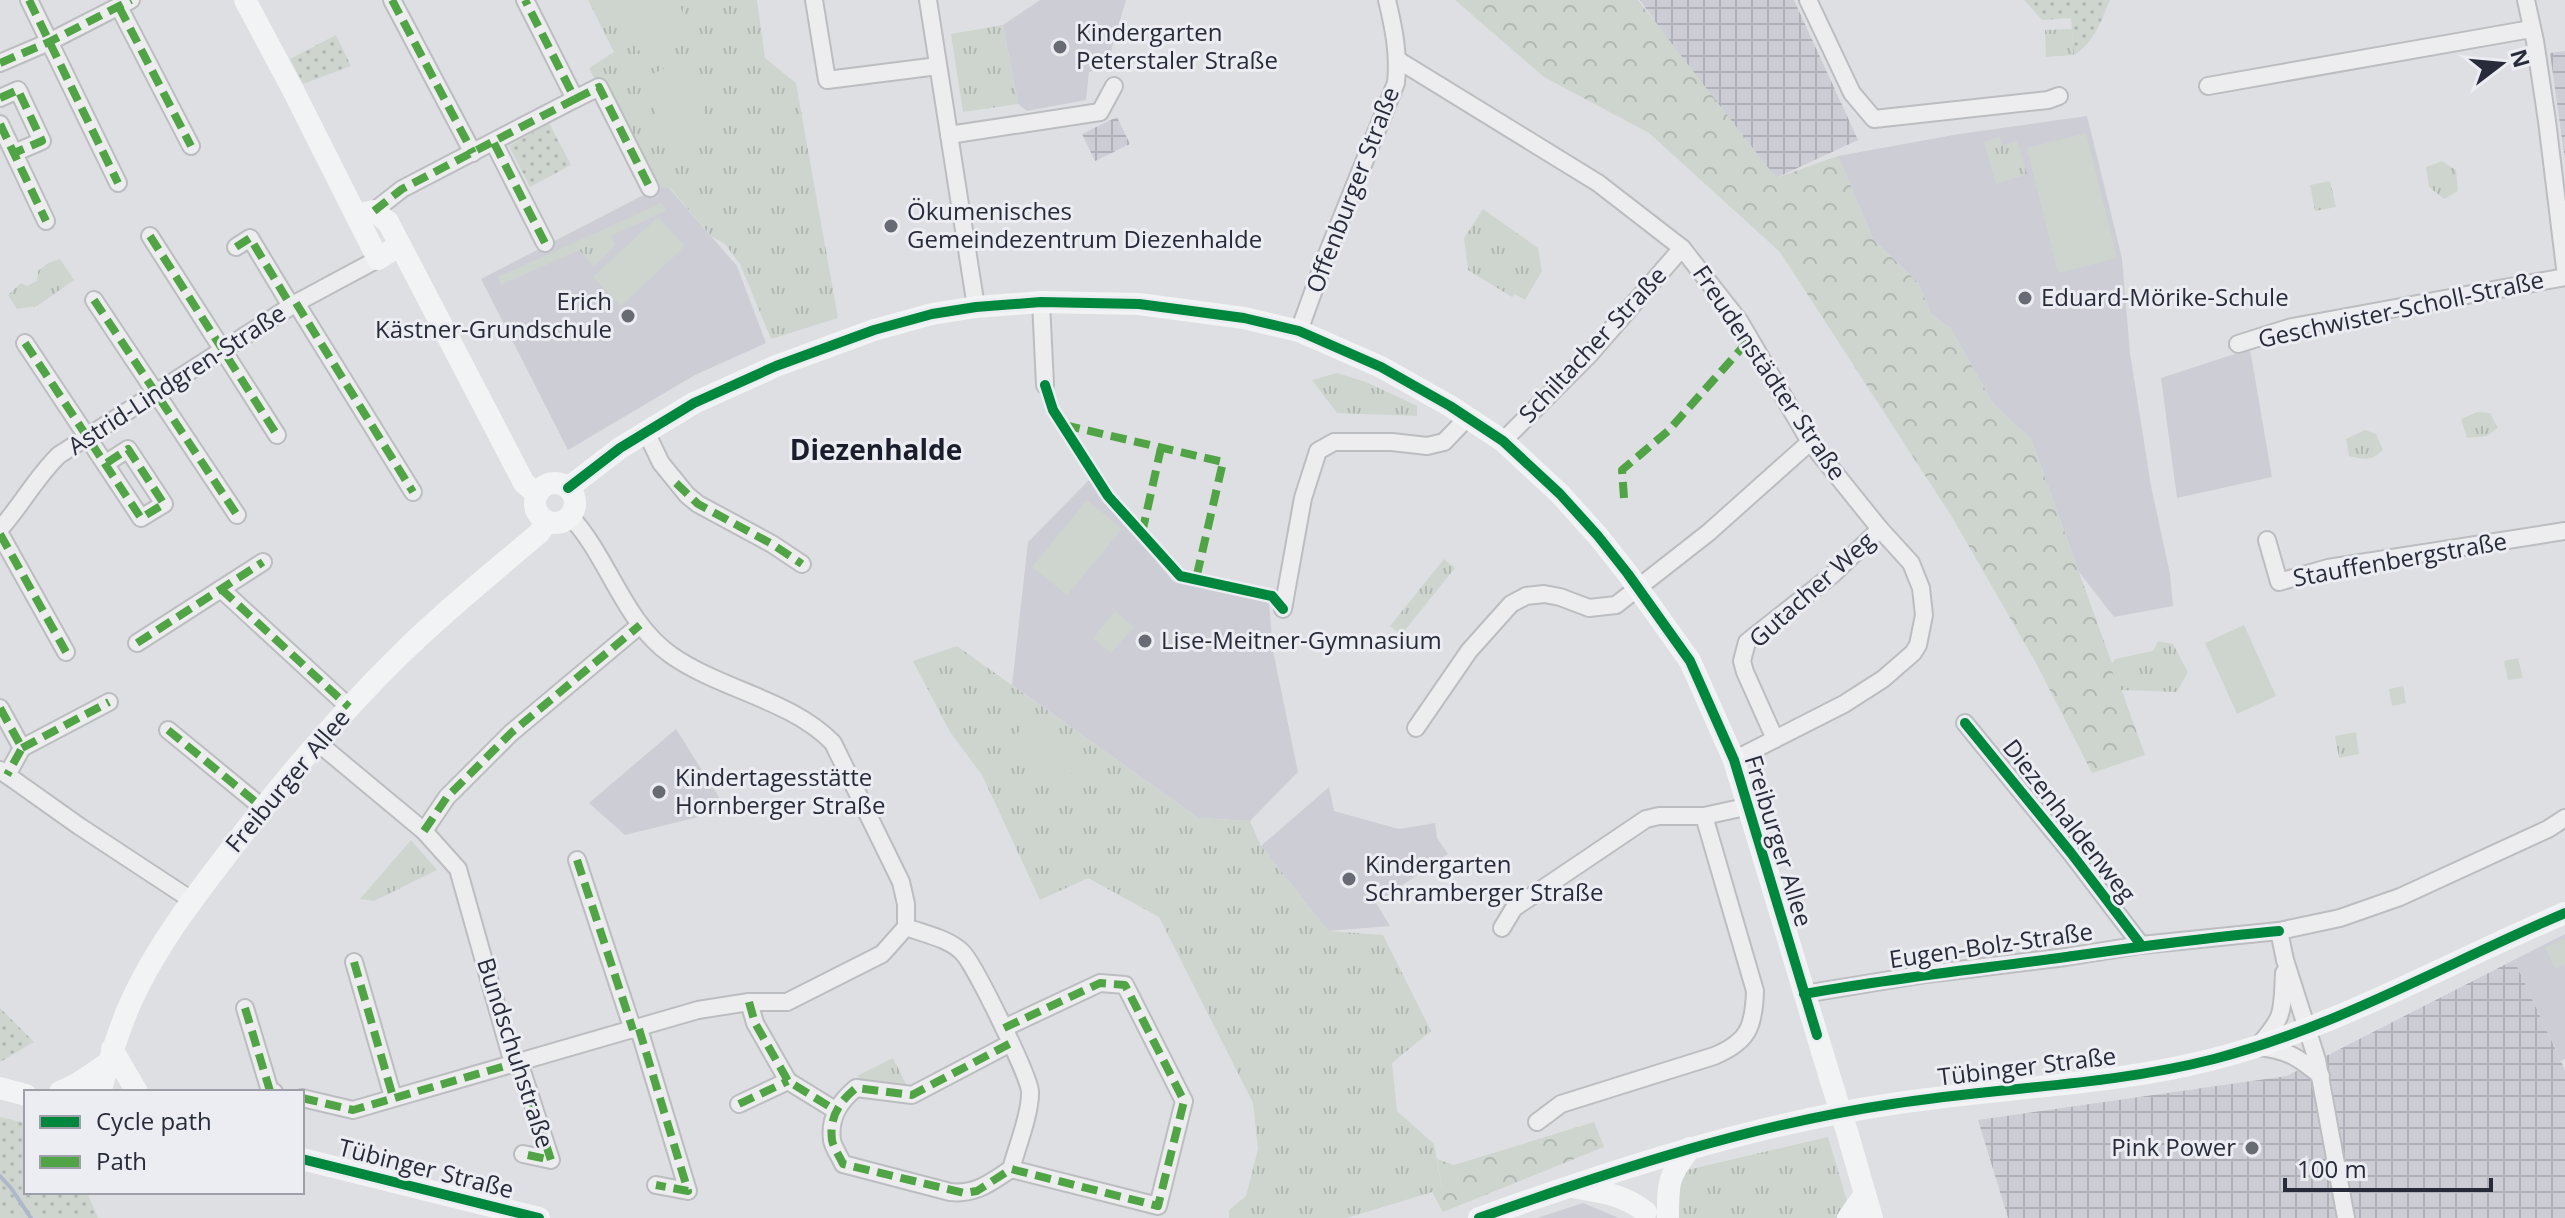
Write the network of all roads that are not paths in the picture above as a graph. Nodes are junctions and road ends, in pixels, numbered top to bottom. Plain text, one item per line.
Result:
1 (29, 0) edge
2 (245, 0) edge
3 (392, 0) edge
4 (525, 0) edge
5 (814, 0) edge
6 (928, 0) edge
7 (1387, 0) edge
8 (1808, 0) edge
9 (2526, 0) edge
10 (125, 3) edge
11 (2531, 29) junction
12 (49, 42) junction
13 (1398, 60) junction
14 (0, 63) edge
15 (938, 66) junction
16 (1114, 86) dead end
17 (2208, 86) dead end
18 (2059, 96) dead end
19 (0, 98) edge
20 (575, 99) junction
21 (0, 124) edge
22 (949, 135) junction
23 (494, 143) junction
24 (191, 146) dead end
25 (14, 153) junction
26 (473, 153) junction
27 (118, 183) dead end
28 (650, 188) dead end
29 (366, 213) junction
30 (46, 221) dead end
31 (150, 236) dead end
32 (545, 243) dead end
33 (400, 245) junction
34 (236, 247) dead end
35 (1682, 248) junction
36 (378, 259) junction
37 (2565, 268) edge
38 (2565, 277) edge
39 (94, 300) dead end
40 (1041, 302) junction
41 (294, 305) junction
42 (976, 307) junction
43 (1299, 331) junction
44 (25, 343) dead end
45 (2238, 344) dead end
46 (224, 349) junction
47 (1045, 385) dead end
48 (157, 394) junction
49 (1468, 417) junction
50 (646, 432) junction
51 (277, 435) dead end
52 (88, 437) junction
53 (1503, 441) junction
54 (1810, 442) junction
55 (105, 464) dead end
56 (568, 488) junction
57 (413, 492) dead end
58 (537, 494) junction
59 (237, 515) dead end
60 (570, 516) junction
61 (547, 522) junction
62 (1880, 529) junction
63 (2565, 531) edge
64 (0, 532) edge
65 (2267, 540) dead end
66 (263, 562) dead end
67 (802, 564) dead end
68 (221, 589) junction
69 (1638, 589) junction
70 (1283, 609) dead end
71 (640, 625) junction
72 (137, 643) dead end
73 (66, 652) dead end
74 (109, 702) dead end
75 (349, 707) junction
76 (0, 708) edge
77 (1965, 723) dead end
78 (1416, 728) dead end
79 (168, 730) dead end
80 (1775, 739) junction
81 (317, 742) junction
82 (22, 748) junction
83 (1734, 760) junction
84 (4, 773) edge
85 (1750, 806) junction
86 (263, 808) junction
87 (1704, 816) junction
88 (2564, 823) edge
89 (424, 831) junction
90 (577, 860) dead end
91 (193, 901) junction
92 (2565, 913) edge
93 (906, 927) junction
94 (1502, 928) dead end
95 (2279, 931) junction
96 (2141, 945) junction
97 (2285, 960) junction
98 (354, 962) dead end
99 (1804, 994) junction
100 (749, 1002) junction
101 (245, 1008) dead end
102 (2307, 1029) junction
103 (636, 1030) junction
104 (1007, 1036) junction
105 (2257, 1047) junction
106 (110, 1056) junction
107 (519, 1062) junction
108 (2321, 1076) junction
109 (788, 1081) junction
110 (0, 1088) edge
111 (64, 1090) edge
112 (101, 1090) edge
113 (136, 1090) edge
114 (270, 1090) edge
115 (24, 1094) edge
116 (393, 1097) junction
117 (304, 1098) edge
118 (739, 1104) dead end
119 (835, 1110) junction
120 (1537, 1122) dead end
121 (1690, 1148) junction
122 (523, 1154) dead end
123 (304, 1159) edge
124 (1638, 1164) junction
125 (1011, 1169) junction
126 (656, 1185) dead end
127 (1570, 1186) junction
128 (1865, 1194) junction
129 (1658, 1216) edge
130 (539, 1218) edge
131 (1479, 1218) edge
132 (1848, 1218) edge
133 (1872, 1218) edge
134 (2346, 1218) edge

1 - 12 street
2 - 29 street
3 - 26 street
4 - 20 street
5 - 15 street
6 - 15 street
7 - 13 street, Offenburger Straße
8 - 18 street
9 - 11 street
10 - 12 street
10 - 24 street
11 - 17 street
11 - 37 street
12 - 14 street
12 - 27 street
13 - 35 street, Freudenstädter Straße
13 - 43 street, Offenburger Straße
15 - 22 street
16 - 22 street
19 - 25 street
20 - 23 street
20 - 28 street
21 - 25 street
22 - 42 street
23 - 26 street
23 - 32 street
25 - 30 street
26 - 29 street
29 - 33 street
29 - 36 street
31 - 46 street
33 - 36 street
33 - 58 street
34 - 41 street
35 - 53 street, Schiltacher Straße
35 - 54 street, Freudenstädter Straße
36 - 41 street, Astrid-Lindgren-Straße
38 - 45 street, Geschwister-Scholl-Straße
39 - 48 street
40 - 42 street, Freiburger Allee
40 - 43 street, Freiburger Allee
40 - 47 street
41 - 46 street, Astrid-Lindgren-Straße
41 - 57 street
42 - 50 street, Freiburger Allee
43 - 49 street, Freiburger Allee
44 - 52 street
46 - 48 street, Astrid-Lindgren-Straße
46 - 51 street
48 - 52 street, Astrid-Lindgren-Straße
48 - 59 street
49 - 53 street, Freiburger Allee
49 - 70 street
50 - 56 street, Freiburger Allee
50 - 67 street
52 - 55 street
52 - 64 street, Astrid-Lindgren-Straße
53 - 69 street, Freiburger Allee
54 - 62 street, Freudenstädter Straße
54 - 69 street
56 - 58 street, Freiburger Allee
56 - 60 street
58 - 61 street
60 - 61 street
60 - 71 street
61 - 75 street, Freiburger Allee
62 - 80 street, Gutacher Weg
62 - 80 street, Freudenstädter Straße
63 - 65 street, Stauffenbergstraße
64 - 73 street, Astrid-Lindgren-Straße
66 - 68 street
68 - 72 street
68 - 75 street
69 - 78 street
69 - 83 street, Freiburger Allee
71 - 89 street
71 - 93 street
74 - 82 street
75 - 81 street, Freiburger Allee
76 - 82 street
77 - 96 street, Diezenhaldenweg
79 - 86 street
80 - 83 street, Freudenstädter Straße
81 - 86 street, Freiburger Allee
81 - 89 street, Bundschuhstraße
82 - 84 street
83 - 85 street, Freiburger Allee
84 - 91 street
85 - 87 street
85 - 99 street, Freiburger Allee
86 - 91 street, Freiburger Allee
87 - 94 street
87 - 120 street
88 - 95 street, Eugen-Bolz-Straße
89 - 107 street, Bundschuhstraße
90 - 103 street
91 - 106 street, Freiburger Allee
92 - 102 street, Tübinger Straße
93 - 100 street
93 - 104 street
95 - 96 street, Eugen-Bolz-Straße
95 - 97 street
96 - 99 street, Eugen-Bolz-Straße
97 - 102 street
97 - 105 street
98 - 116 street
99 - 128 street, Freiburger Allee, bridge
100 - 103 street
100 - 109 street
101 - 114 street
102 - 105 street, Tübinger Straße
102 - 108 street
103 - 107 street
103 - 126 street
104 - 119 street
104 - 125 street
104 - 125 street
105 - 108 street
105 - 121 street, Tübinger Straße
106 - 111 street
106 - 112 street, Freiburger Allee
106 - 113 street
107 - 116 street
107 - 122 street, Bundschuhstraße
108 - 134 street
109 - 118 street
109 - 119 street
110 - 115 street
116 - 117 street
119 - 125 street
121 - 124 street, Tübinger Straße
121 - 129 street
123 - 130 street, Tübinger Straße
124 - 127 street, Tübinger Straße
124 - 129 street
127 - 129 street
127 - 131 street, Tübinger Straße
128 - 132 street
128 - 133 street, Freiburger Allee

